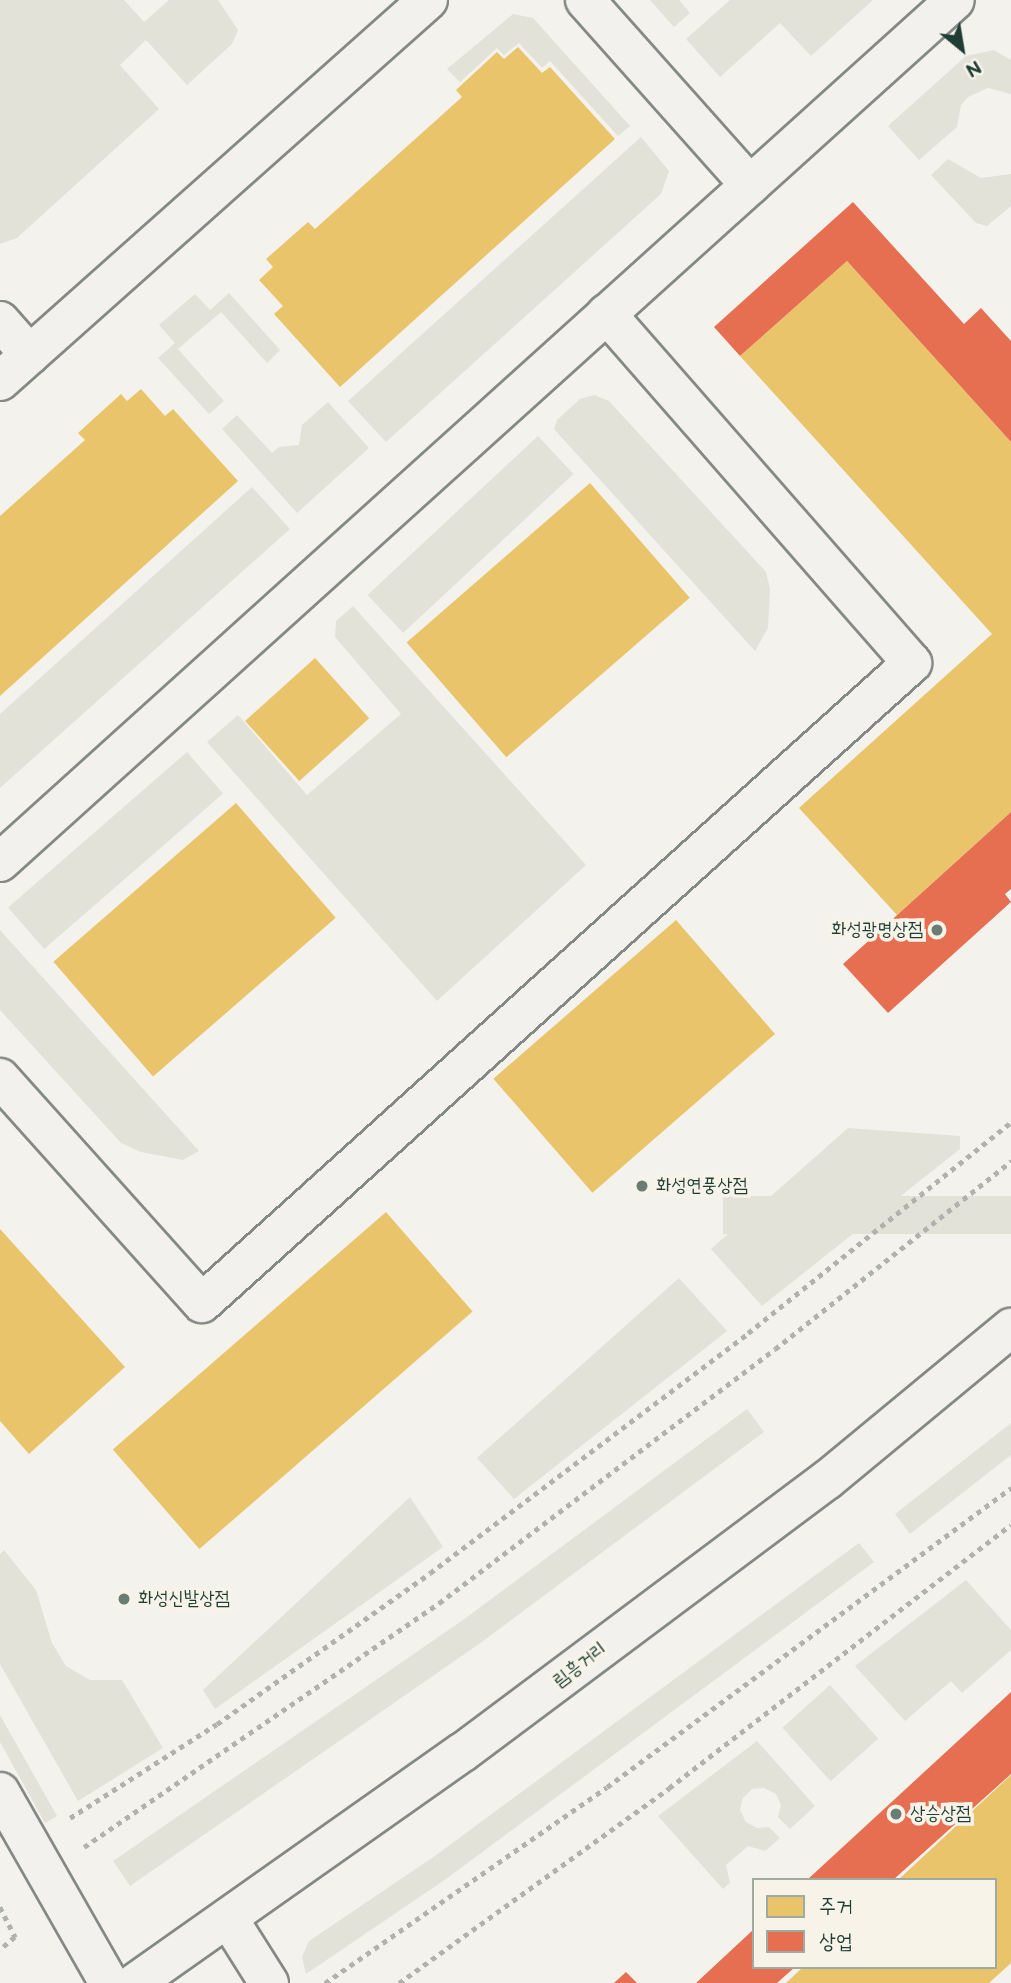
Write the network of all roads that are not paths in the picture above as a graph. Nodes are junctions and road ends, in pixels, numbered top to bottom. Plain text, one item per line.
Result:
1 (428, 0) edge
2 (585, 0) edge
3 (955, 0) edge
4 (750, 185) junction
5 (606, 314) junction
6 (0, 321) edge
7 (30, 355) junction
8 (0, 381) edge
9 (0, 862) edge
10 (0, 1078) edge
11 (1011, 1328) edge
12 (0, 1792) edge
13 (228, 1918) junction
14 (109, 1983) edge
15 (135, 1983) edge
16 (269, 1983) edge

1 - 7 street
2 - 4 street
3 - 4 street
4 - 5 street
5 - 9 street
5 - 10 street
6 - 7 street
7 - 8 street
11 - 13 street, 림흥거리
12 - 14 street
13 - 15 street, 림흥거리
13 - 16 street

